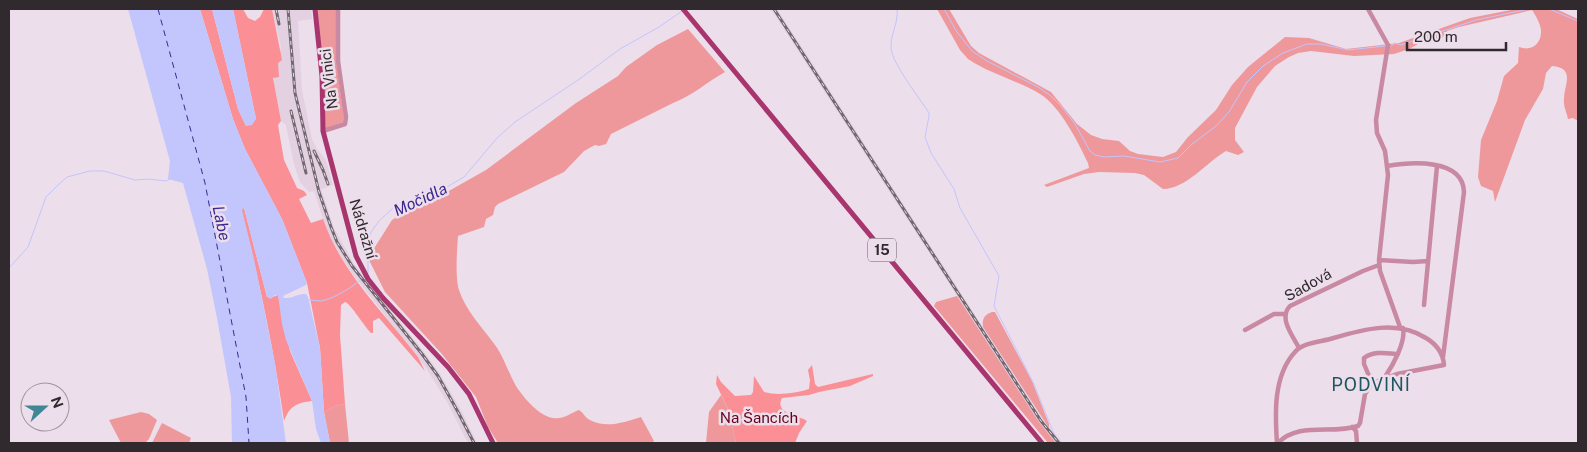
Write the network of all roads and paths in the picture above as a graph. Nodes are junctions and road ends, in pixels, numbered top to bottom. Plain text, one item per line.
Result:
1 (315, 9) edge
2 (338, 9) edge
3 (1368, 9) edge
4 (684, 11) edge
5 (323, 131) junction
6 (1387, 166) junction
7 (1437, 166) junction
8 (1428, 261) junction
9 (1379, 263) junction
10 (1424, 305) dead end
11 (1285, 314) junction
12 (1401, 328) junction
13 (1245, 330) dead end
14 (1299, 348) junction
15 (1396, 354) junction
16 (1443, 357) junction
17 (1384, 378) junction
18 (1372, 383) junction
19 (1352, 428) junction
20 (493, 443) edge
21 (1042, 443) edge
22 (1278, 443) edge
23 (1357, 443) edge

1 - 5 main road, Nádražní
2 - 5 street, Na Vinici
3 - 6 street
4 - 21 main road, 15
5 - 20 main road, Nádražní
6 - 7 street
6 - 9 street
7 - 8 street
7 - 16 street
8 - 9 street
8 - 10 street
9 - 11 street, Sadová
9 - 12 street
11 - 13 street
11 - 14 street, Sadová
12 - 14 street
12 - 15 street
12 - 16 street
14 - 22 street
15 - 17 street
15 - 18 street
16 - 17 street
17 - 18 street
18 - 19 street
19 - 22 street
19 - 23 street

